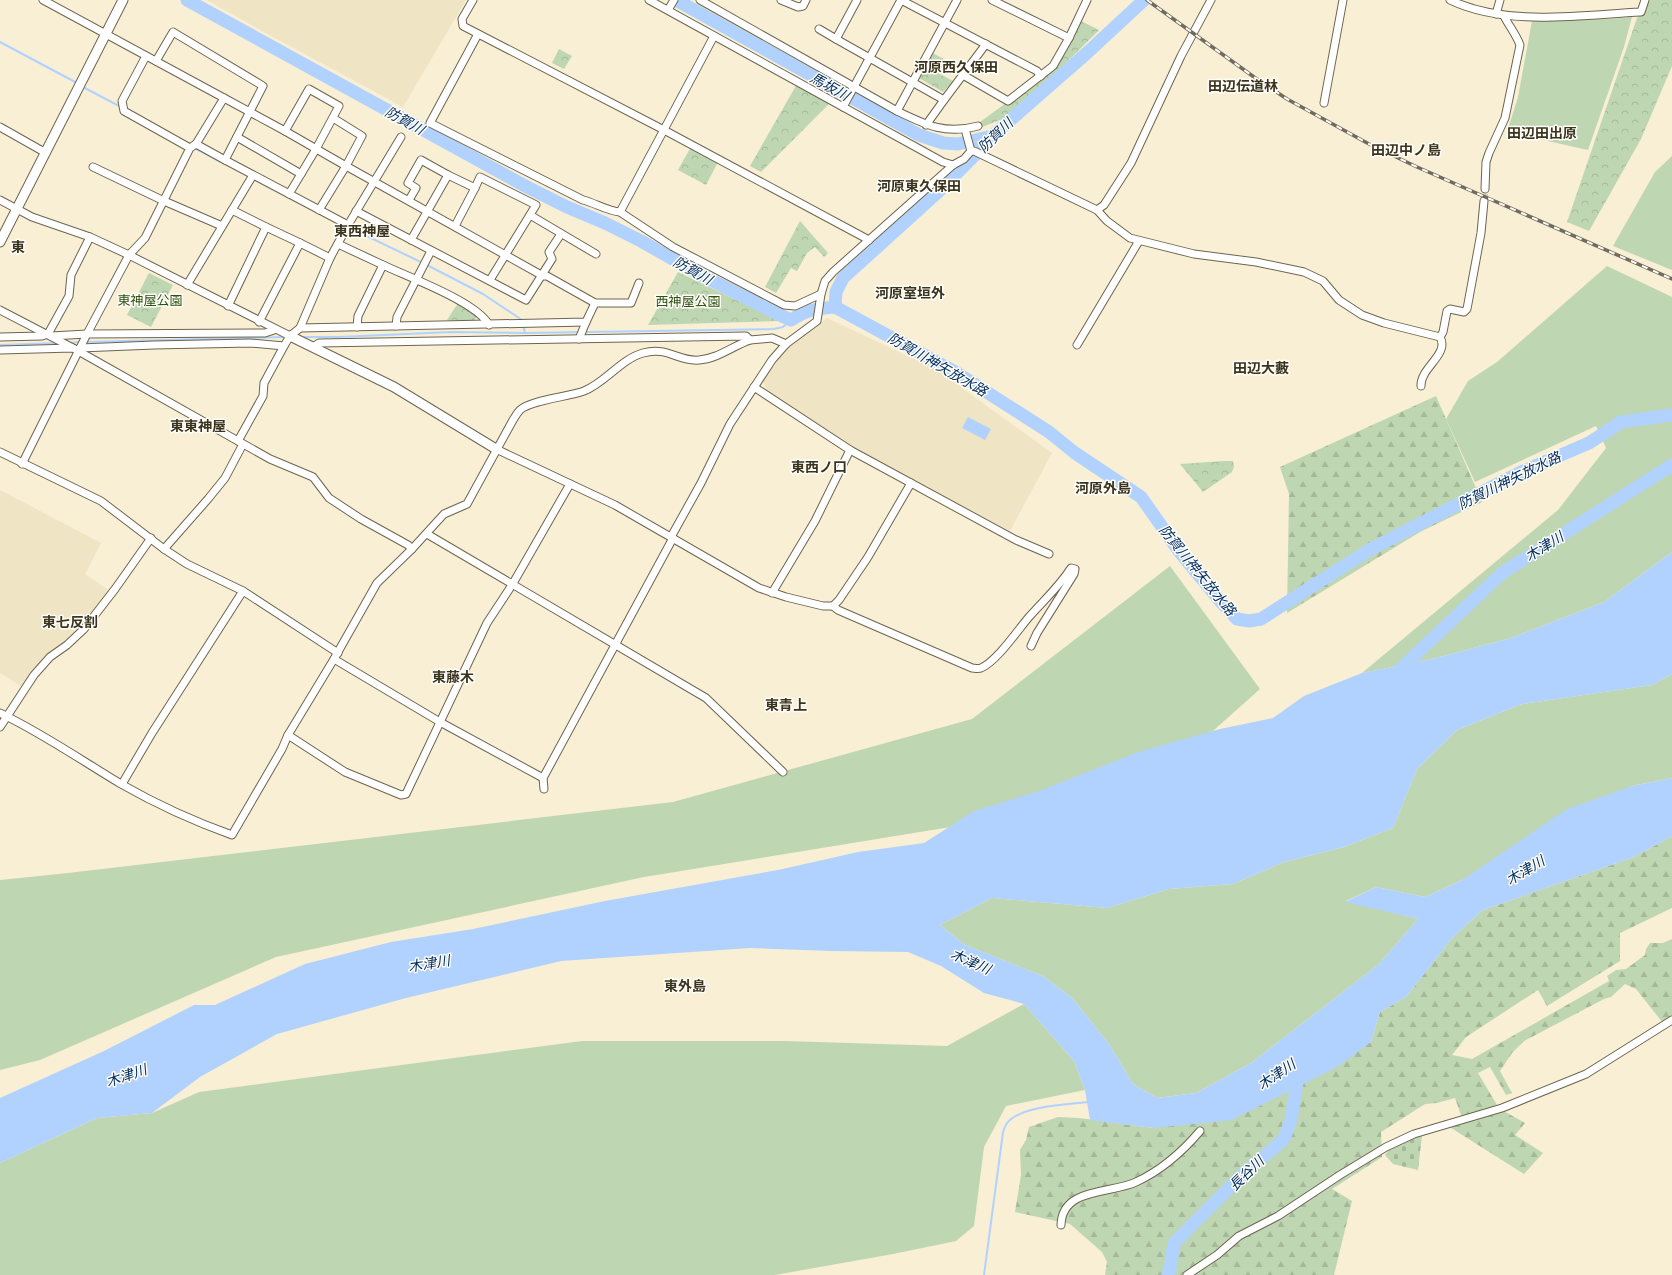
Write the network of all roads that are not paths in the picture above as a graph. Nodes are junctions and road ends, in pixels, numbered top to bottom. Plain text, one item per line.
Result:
1 (43, 0) edge
2 (123, 0) edge
3 (473, 0) edge
4 (649, 0) edge
5 (674, 0) edge
6 (700, 0) edge
7 (781, 0) edge
8 (806, 0) edge
9 (857, 0) edge
10 (957, 0) edge
11 (992, 0) edge
12 (1212, 0) edge
13 (1343, 0) edge
14 (1450, 0) edge
15 (1500, 0) edge
16 (1645, 0) edge
17 (1084, 1) edge
18 (669, 9) junction
19 (1500, 15) junction
20 (946, 23) junction
21 (819, 29) dead end
22 (105, 34) junction
23 (478, 34) junction
24 (714, 36) junction
25 (1069, 38) junction
26 (836, 39) junction
27 (986, 44) junction
28 (146, 56) junction
29 (870, 58) junction
30 (156, 61) junction
31 (963, 75) junction
32 (1041, 76) junction
33 (913, 82) junction
34 (852, 90) junction
35 (224, 98) junction
36 (944, 100) junction
37 (1324, 103) dead end
38 (844, 104) junction
39 (896, 111) junction
40 (250, 112) junction
41 (333, 118) junction
42 (926, 126) junction
43 (978, 126) dead end
44 (0, 127) edge
45 (664, 130) junction
46 (285, 131) junction
47 (965, 132) junction
48 (237, 137) junction
49 (401, 137) dead end
50 (193, 146) junction
51 (316, 149) junction
52 (971, 150) junction
53 (46, 153) junction
54 (225, 160) junction
55 (953, 165) junction
56 (346, 166) junction
57 (93, 167) dead end
58 (301, 174) junction
59 (253, 175) junction
60 (448, 175) junction
61 (374, 181) junction
62 (475, 188) junction
63 (1485, 189) tunnel mouth
64 (289, 194) junction
65 (0, 200) edge
66 (410, 200) junction
67 (164, 201) junction
68 (1484, 201) tunnel mouth
69 (17, 209) junction
70 (232, 210) junction
71 (319, 210) junction
72 (1097, 210) junction
73 (356, 211) junction
74 (428, 211) junction
75 (620, 212) junction
76 (530, 215) junction
77 (222, 226) junction
78 (455, 226) junction
79 (266, 227) junction
80 (347, 227) junction
81 (561, 234) junction
82 (90, 237) junction
83 (411, 240) junction
84 (869, 240) junction
85 (1139, 241) junction
86 (0, 242) edge
87 (300, 244) junction
88 (338, 244) junction
89 (431, 251) junction
90 (596, 254) dead end
91 (129, 255) junction
92 (506, 255) junction
93 (330, 258) junction
94 (383, 266) junction
95 (541, 275) junction
96 (415, 280) junction
97 (490, 280) junction
98 (639, 283) dead end
99 (187, 285) junction
100 (820, 297) junction
101 (595, 303) junction
102 (228, 306) junction
103 (0, 310) edge
104 (260, 322) junction
105 (586, 322) junction
106 (489, 325) junction
107 (396, 326) junction
108 (357, 327) junction
109 (300, 328) junction
110 (274, 330) junction
111 (50, 335) junction
112 (86, 335) junction
113 (290, 336) junction
114 (0, 337) edge
115 (1440, 337) junction
116 (579, 339) junction
117 (750, 340) junction
118 (786, 344) junction
119 (1076, 344) dead end
120 (284, 346) junction
121 (313, 347) junction
122 (78, 348) junction
123 (0, 350) edge
124 (1421, 386) dead end
125 (754, 387) junction
126 (240, 442) junction
127 (496, 449) junction
128 (850, 450) junction
129 (0, 452) edge
130 (22, 464) junction
131 (911, 483) junction
132 (570, 484) junction
133 (427, 534) junction
134 (672, 537) junction
135 (151, 538) junction
136 (164, 549) junction
137 (412, 549) junction
138 (1050, 554) dead end
139 (512, 585) junction
140 (243, 591) junction
141 (772, 593) junction
142 (833, 606) junction
143 (616, 645) junction
144 (1031, 646) dead end
145 (336, 656) junction
146 (0, 713) edge
147 (7, 716) junction
148 (440, 722) junction
149 (0, 728) edge
150 (288, 735) junction
151 (783, 772) dead end
152 (544, 778) junction
153 (122, 784) junction
154 (544, 789) dead end
155 (1672, 1020) edge
156 (1200, 1131) dead end
157 (1061, 1225) dead end
158 (1188, 1275) edge

1 - 22 street
2 - 22 street
3 - 23 street
4 - 18 street
5 - 18 street
6 - 34 street
7 - 8 street
9 - 26 street
10 - 20 street
11 - 25 street
12 - 72 street
13 - 37 street
14 - 19 street
15 - 19 street
16 - 19 street
17 - 25 street
18 - 24 street
19 - 63 street
20 - 27 street
20 - 29 street
20 - 33 street
21 - 26 street
22 - 28 street
22 - 53 street
23 - 45 street
23 - 75 street
24 - 38 street
24 - 45 street
25 - 32 street
26 - 29 street
27 - 31 street
27 - 32 street
28 - 30 street
28 - 50 street
29 - 33 street
29 - 34 street
30 - 35 street
30 - 40 street
31 - 32 street
31 - 36 street
33 - 36 street
33 - 39 street
34 - 38 street
34 - 39 street
35 - 40 street
35 - 50 street
36 - 42 street
38 - 55 street
39 - 42 street
40 - 46 street
40 - 48 street
41 - 46 street
41 - 51 street
41 - 56 street
42 - 47 street
43 - 47 street
44 - 53 street
45 - 75 street
45 - 84 street
46 - 51 street
47 - 52 street
48 - 54 street
48 - 58 street
49 - 61 street
50 - 54 street
50 - 67 street
51 - 56 street
51 - 58 street
52 - 55 street
52 - 72 street
53 - 69 street
54 - 59 street
55 - 84 street
56 - 61 street
56 - 71 street
57 - 67 street
58 - 64 street
59 - 64 street
59 - 70 street
60 - 62 street
60 - 66 street
60 - 74 street
61 - 66 street
61 - 73 street
62 - 76 street
62 - 78 street
64 - 71 street
65 - 69 street
66 - 74 street
67 - 77 street
67 - 91 street
68 - 115 street
69 - 82 street
69 - 86 street
70 - 77 street
70 - 79 street
71 - 80 street
72 - 85 street
73 - 80 street
73 - 83 street
74 - 78 street
74 - 83 street
75 - 100 street
76 - 81 street
76 - 92 street
77 - 99 street
78 - 92 street
79 - 87 street
79 - 102 street
80 - 88 street
81 - 90 street
81 - 95 street
82 - 91 street
82 - 111 street
83 - 89 street
84 - 100 street
85 - 115 street
85 - 119 street
87 - 93 street
87 - 104 street
88 - 93 street
88 - 94 street
89 - 96 street
89 - 97 street
91 - 99 street
91 - 112 street
92 - 95 street
92 - 97 street
93 - 109 street
94 - 96 street
94 - 108 street
95 - 97 street
95 - 101 street
96 - 106 street
96 - 107 street
98 - 101 street
99 - 102 street
100 - 118 street
101 - 105 street
102 - 104 street
103 - 111 street
104 - 110 street
105 - 106 street
105 - 116 street
106 - 107 street
107 - 108 street
108 - 109 street
109 - 113 street
110 - 112 street
110 - 113 street
111 - 112 street
111 - 114 street
111 - 122 street
112 - 122 street
113 - 120 street
113 - 121 street
115 - 124 street
116 - 117 street
116 - 121 street
117 - 118 street
117 - 127 street
118 - 125 street
120 - 122 street
120 - 126 street
121 - 127 street
122 - 123 street
122 - 126 street
122 - 130 street
125 - 128 street
125 - 134 street
126 - 136 street
126 - 137 street
127 - 132 street
127 - 133 street
128 - 131 street
128 - 141 street
129 - 130 street
130 - 135 street
131 - 138 street
131 - 142 street
132 - 134 street
132 - 139 street
133 - 137 street
133 - 139 street
134 - 141 street
134 - 143 street
135 - 136 street
135 - 147 street
136 - 140 street
137 - 145 street
139 - 143 street
139 - 148 street
140 - 145 street
140 - 153 street
141 - 142 street
142 - 144 street
143 - 151 street
143 - 152 street
145 - 148 street
145 - 150 street
146 - 147 street
147 - 149 street
147 - 153 street
148 - 150 street
148 - 152 street
150 - 153 street
152 - 154 street
155 - 158 street
156 - 157 street

